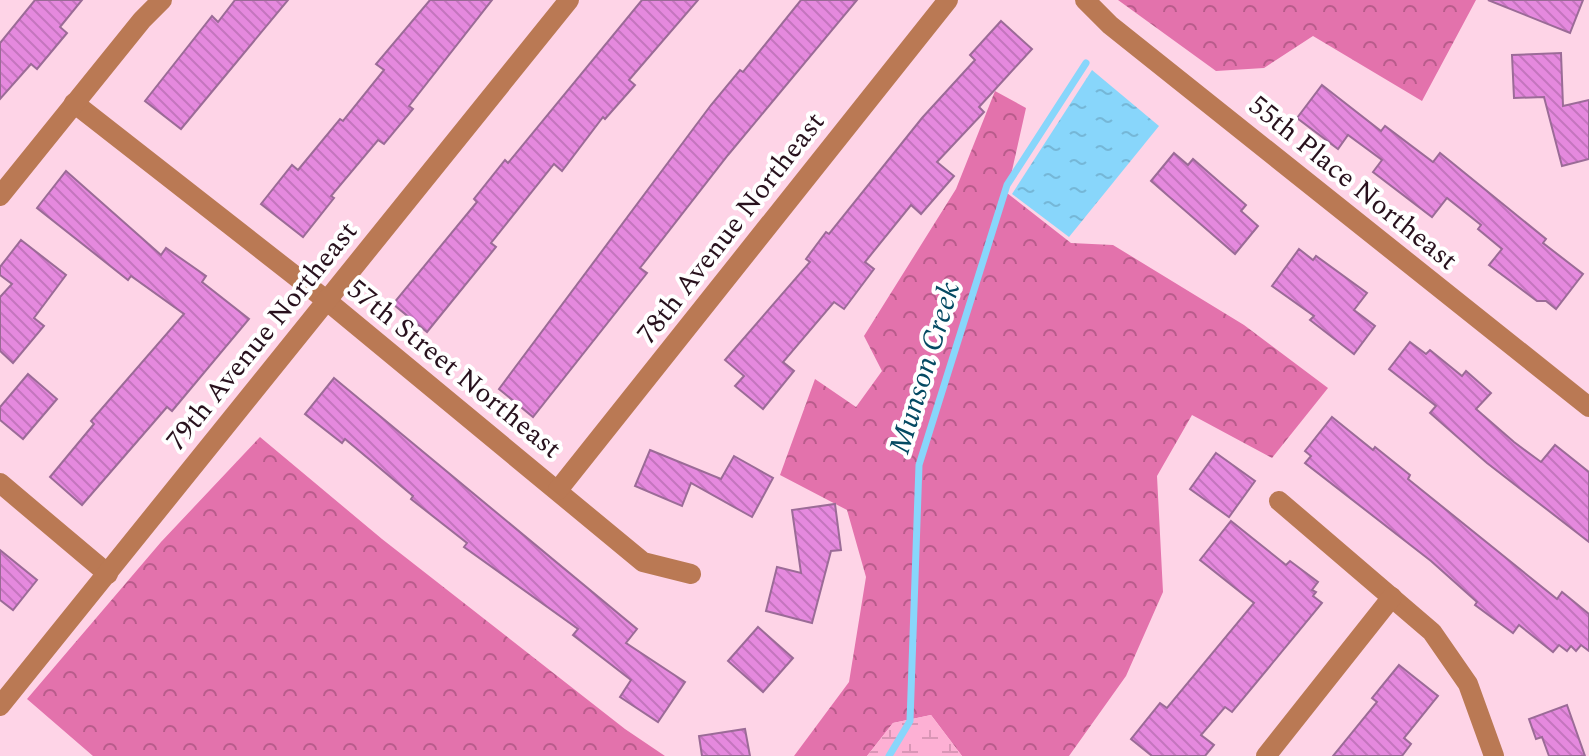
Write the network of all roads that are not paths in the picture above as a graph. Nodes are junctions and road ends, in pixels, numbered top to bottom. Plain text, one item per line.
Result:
1 (162, 0) edge
2 (569, 0) edge
3 (948, 0) edge
4 (1085, 0) edge
5 (74, 103) junction
6 (0, 196) edge
7 (326, 300) junction
8 (1589, 407) edge
9 (0, 483) edge
10 (558, 490) junction
11 (1279, 501) dead end
12 (108, 574) junction
13 (691, 574) dead end
14 (1392, 597) junction
15 (0, 706) edge
16 (1266, 756) edge
17 (1494, 756) edge

1 - 5 street
2 - 7 street, 79th Avenue Northeast
3 - 10 street, 78th Avenue Northeast
4 - 8 street, 55th Place Northeast
5 - 6 street
5 - 7 street, 57th Street Northeast
7 - 10 street, 57th Street Northeast
7 - 12 street, 79th Avenue Northeast
9 - 12 street
10 - 13 street, 57th Street Northeast
11 - 14 street
12 - 15 street, 79th Avenue Northeast
14 - 16 street
14 - 17 street

